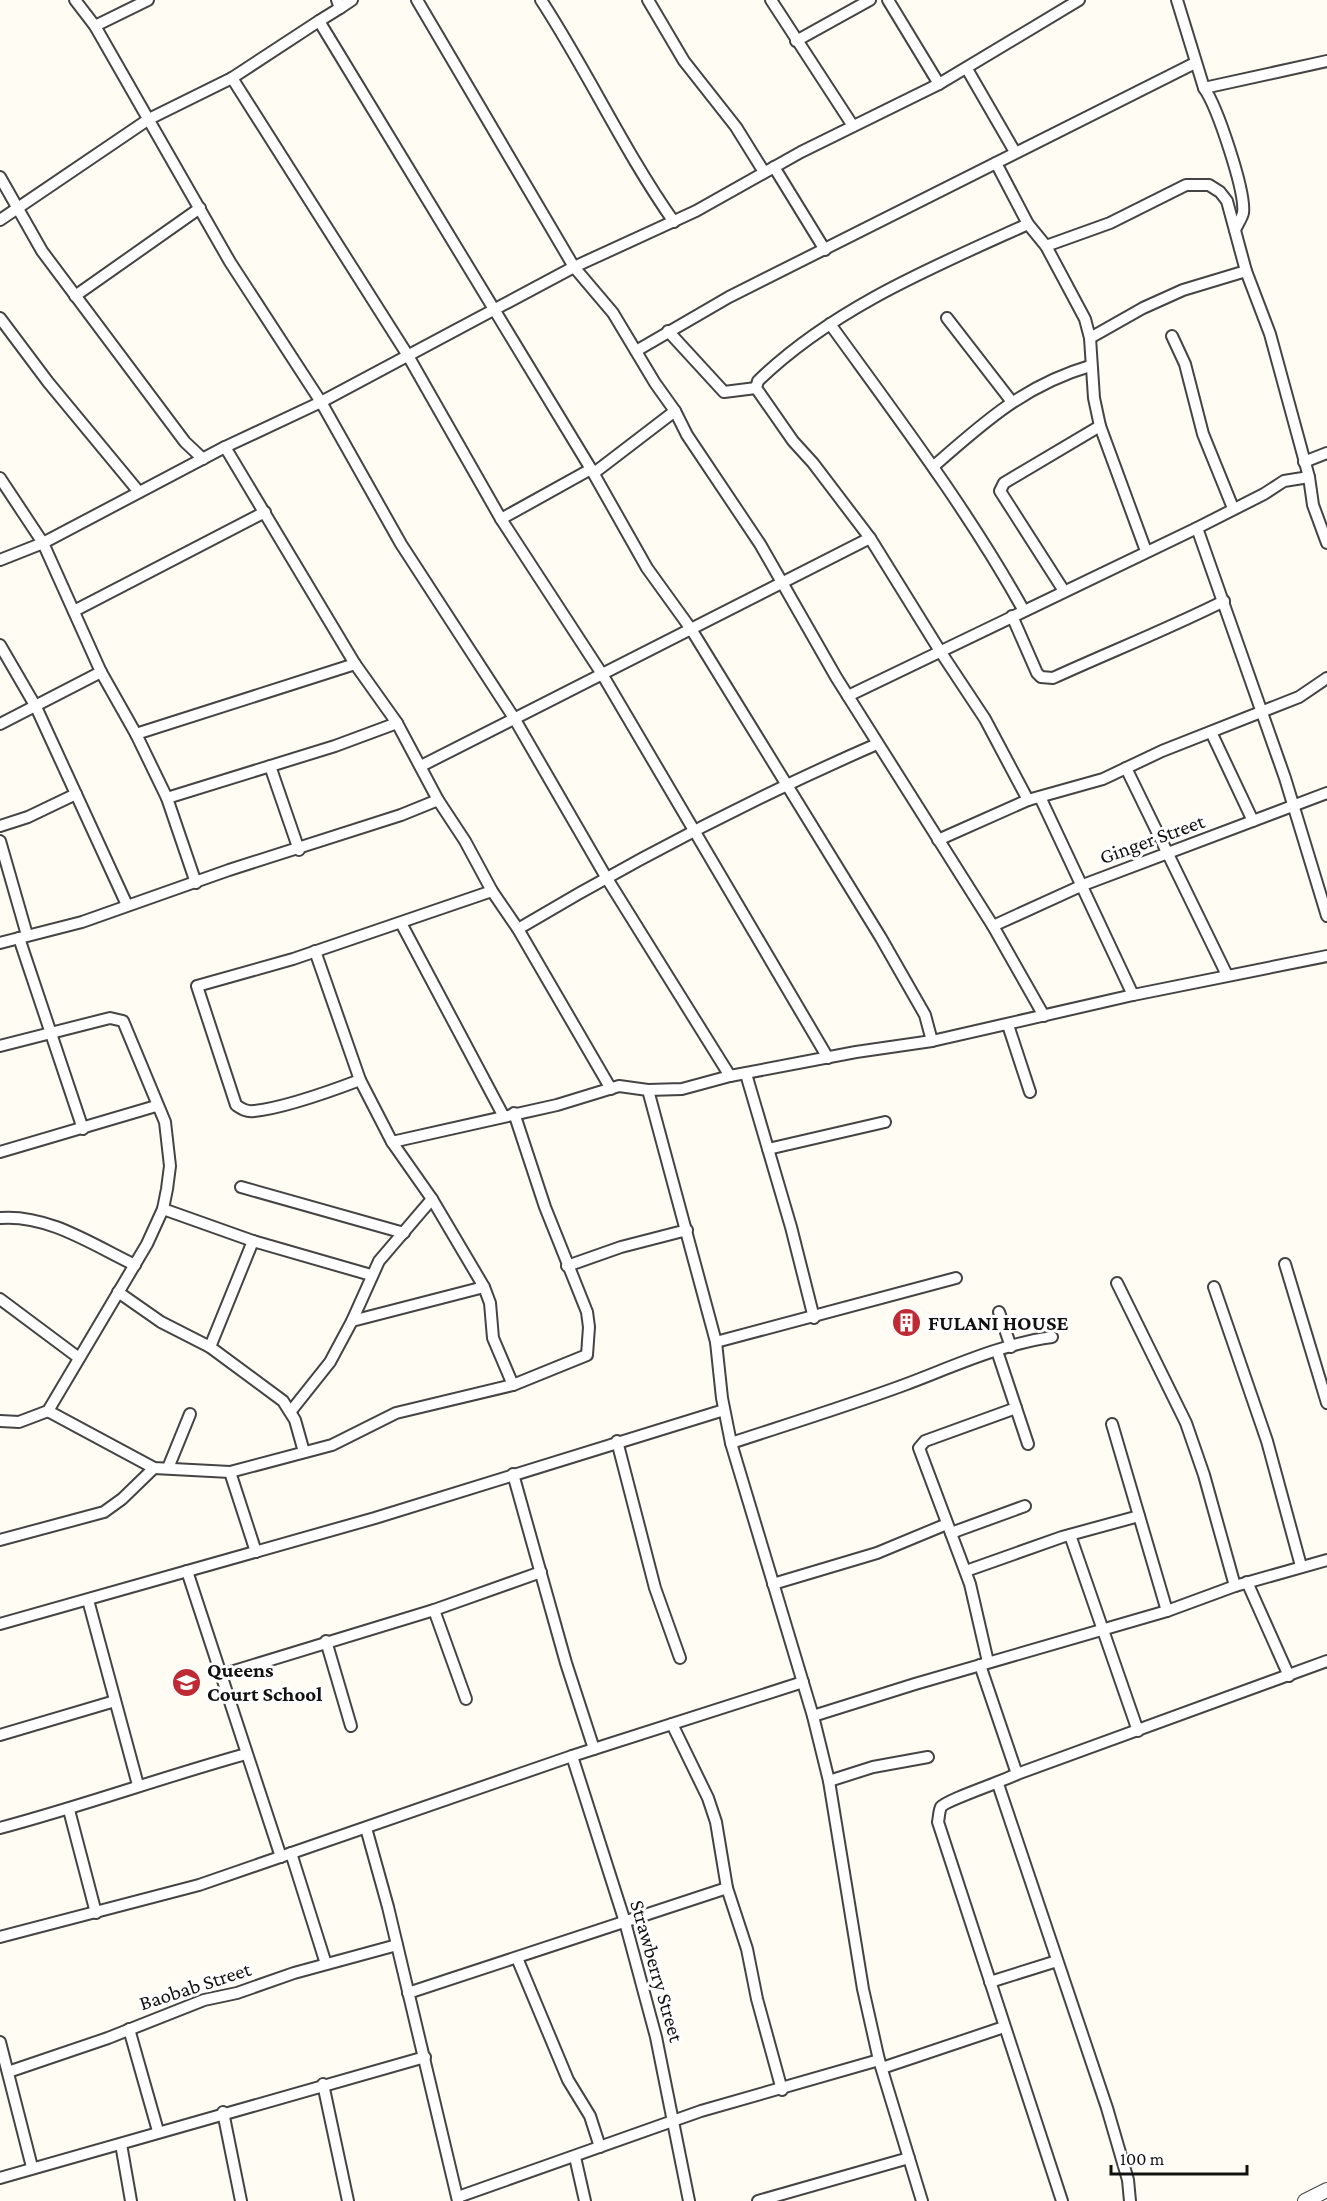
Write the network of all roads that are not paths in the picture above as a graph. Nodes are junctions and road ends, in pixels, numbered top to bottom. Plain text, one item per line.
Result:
1 (75, 0) edge
2 (148, 0) edge
3 (352, 0) edge
4 (417, 0) edge
5 (541, 0) edge
6 (648, 0) edge
7 (771, 0) edge
8 (870, 0) edge
9 (888, 0) edge
10 (1079, 0) edge
11 (1178, 0) edge
12 (339, 4) edge
13 (319, 21) junction
14 (95, 26) junction
15 (796, 41) junction
16 (1327, 61) edge
17 (1196, 63) junction
18 (967, 69) junction
19 (232, 78) junction
20 (939, 84) junction
21 (1204, 88) junction
22 (148, 119) junction
23 (853, 126) junction
24 (1015, 153) junction
25 (996, 163) junction
26 (769, 169) junction
27 (0, 177) edge
28 (200, 208) junction
29 (16, 209) junction
30 (0, 220) edge
31 (674, 222) junction
32 (1028, 224) junction
33 (1235, 230) junction
34 (1046, 246) junction
35 (825, 250) junction
36 (574, 267) junction
37 (1246, 271) junction
38 (75, 296) junction
39 (492, 309) junction
40 (0, 318) edge
41 (947, 318) dead end
42 (830, 324) junction
43 (668, 332) junction
44 (1172, 336) dead end
45 (1090, 338) junction
46 (636, 351) junction
47 (407, 354) junction
48 (1090, 366) junction
49 (756, 388) junction
50 (321, 402) junction
51 (1012, 402) junction
52 (675, 411) junction
53 (1100, 426) junction
54 (225, 447) junction
55 (1327, 453) edge
56 (203, 459) junction
57 (1304, 462) junction
58 (934, 466) junction
59 (592, 471) junction
60 (1309, 477) junction
61 (0, 478) edge
62 (139, 492) junction
63 (1233, 508) junction
64 (265, 512) junction
65 (501, 519) junction
66 (1197, 528) junction
67 (870, 538) junction
68 (43, 543) junction
69 (1327, 543) edge
70 (1146, 551) junction
71 (0, 560) edge
72 (782, 581) junction
73 (1064, 591) junction
74 (1224, 601) junction
75 (74, 611) junction
76 (1024, 611) junction
77 (1012, 616) junction
78 (691, 629) junction
79 (1, 649) edge
80 (939, 651) junction
81 (355, 664) junction
82 (101, 672) junction
83 (602, 674) junction
84 (1327, 678) edge
85 (848, 696) junction
86 (36, 707) junction
87 (1262, 712) junction
88 (514, 718) junction
89 (397, 723) junction
90 (0, 724) edge
91 (1211, 732) junction
92 (136, 735) junction
93 (877, 744) junction
94 (270, 766) junction
95 (422, 766) junction
96 (1126, 768) junction
97 (787, 785) junction
98 (1327, 793) edge
99 (76, 794) junction
100 (1040, 797) junction
101 (167, 798) junction
102 (438, 800) junction
103 (1028, 800) junction
104 (1294, 806) junction
105 (1253, 821) junction
106 (0, 826) edge
107 (695, 831) junction
108 (938, 840) junction
109 (0, 841) edge
110 (299, 850) junction
111 (1168, 855) junction
112 (606, 877) junction
113 (196, 883) junction
114 (1083, 885) junction
115 (492, 891) junction
116 (127, 905) junction
117 (1327, 916) edge
118 (401, 923) junction
119 (993, 926) junction
120 (518, 929) junction
121 (23, 937) junction
122 (0, 943) edge
123 (315, 951) junction
124 (1327, 956) edge
125 (1227, 975) junction
126 (1133, 995) junction
127 (1044, 1016) junction
128 (1008, 1025) junction
129 (51, 1032) junction
130 (932, 1041) junction
131 (0, 1046) edge
132 (828, 1058) junction
133 (746, 1074) junction
134 (730, 1076) junction
135 (360, 1080) junction
136 (611, 1089) junction
137 (648, 1090) junction
138 (1030, 1092) dead end
139 (156, 1106) junction
140 (508, 1114) junction
141 (885, 1122) dead end
142 (82, 1129) junction
143 (392, 1142) junction
144 (768, 1149) junction
145 (0, 1152) edge
146 (241, 1187) dead end
147 (432, 1199) junction
148 (163, 1209) junction
149 (0, 1218) edge
150 (687, 1230) junction
151 (404, 1233) junction
152 (253, 1241) junction
153 (1285, 1264) dead end
154 (135, 1265) junction
155 (567, 1266) junction
156 (371, 1275) junction
157 (956, 1278) dead end
158 (1117, 1283) dead end
159 (484, 1287) junction
160 (1214, 1287) dead end
161 (118, 1292) junction
162 (0, 1299) edge
163 (999, 1312) dead end
164 (814, 1318) junction
165 (352, 1322) junction
166 (1052, 1337) dead end
167 (716, 1342) junction
168 (210, 1347) junction
169 (1011, 1347) junction
170 (997, 1351) junction
171 (79, 1358) junction
172 (1322, 1368) edge
173 (513, 1386) junction
174 (1327, 1403) edge
175 (1016, 1408) junction
176 (724, 1410) junction
177 (48, 1411) junction
178 (291, 1411) junction
179 (189, 1414) dead end
180 (0, 1421) edge
181 (1112, 1424) dead end
182 (617, 1441) junction
183 (731, 1443) junction
184 (1028, 1444) dead end
185 (304, 1452) junction
186 (154, 1468) junction
187 (168, 1468) junction
188 (230, 1472) junction
189 (513, 1474) junction
190 (1025, 1506) dead end
191 (1139, 1516) junction
192 (949, 1528) junction
193 (1070, 1535) junction
194 (1, 1536) edge
195 (256, 1552) junction
196 (1327, 1560) edge
197 (1301, 1566) junction
198 (188, 1571) junction
199 (966, 1571) junction
200 (541, 1572) junction
201 (1247, 1582) junction
202 (773, 1584) junction
203 (1235, 1586) junction
204 (88, 1600) junction
205 (434, 1610) junction
206 (1167, 1611) junction
207 (0, 1624) edge
208 (1102, 1629) junction
209 (326, 1641) junction
210 (680, 1658) dead end
211 (1327, 1660) edge
212 (984, 1663) junction
213 (221, 1675) junction
214 (1289, 1676) junction
215 (803, 1682) junction
216 (466, 1699) dead end
217 (115, 1701) junction
218 (813, 1716) junction
219 (672, 1724) junction
220 (351, 1726) dead end
221 (1138, 1731) junction
222 (0, 1735) edge
223 (594, 1749) junction
224 (246, 1754) junction
225 (572, 1756) junction
226 (928, 1757) dead end
227 (1017, 1774) junction
228 (829, 1780) junction
229 (998, 1784) junction
230 (138, 1785) junction
231 (69, 1810) junction
232 (0, 1828) edge
233 (366, 1828) junction
234 (286, 1855) junction
235 (727, 1888) junction
236 (96, 1913) junction
237 (625, 1922) junction
238 (0, 1937) edge
239 (397, 1945) junction
240 (517, 1958) junction
241 (1056, 1961) junction
242 (326, 1964) junction
243 (990, 1982) junction
244 (408, 1993) junction
245 (1004, 2027) junction
246 (129, 2029) junction
247 (0, 2042) edge
248 (424, 2056) junction
249 (881, 2064) junction
250 (8, 2072) junction
251 (323, 2084) junction
252 (782, 2090) junction
253 (223, 2112) junction
254 (673, 2122) junction
255 (158, 2131) junction
256 (121, 2144) junction
257 (600, 2147) junction
258 (575, 2157) junction
259 (909, 2158) junction
260 (32, 2168) junction
261 (0, 2178) edge
262 (1327, 2190) edge
263 (458, 2199) edge
264 (131, 2201) edge
265 (241, 2201) edge
266 (348, 2201) edge
267 (585, 2201) edge
268 (689, 2201) edge
269 (758, 2201) edge
270 (922, 2201) edge
271 (1062, 2201) edge
272 (1130, 2201) edge
273 (1305, 2201) edge

1 - 14 street
2 - 14 street
3 - 12 street
4 - 36 street
5 - 31 street
6 - 26 street
7 - 15 street
8 - 15 street
9 - 20 street
10 - 18 street
11 - 17 street
12 - 13 street
13 - 19 street
13 - 39 street
14 - 22 street
15 - 23 street
16 - 21 street
17 - 21 street
17 - 24 street
18 - 20 street
18 - 24 street
19 - 22 street
19 - 47 street
20 - 23 street
21 - 33 street
22 - 28 street
22 - 29 street
23 - 26 street
24 - 25 street
25 - 32 street
25 - 35 street
26 - 31 street
26 - 35 street
27 - 29 street
28 - 38 street
28 - 50 street
29 - 30 street
29 - 38 street
31 - 36 street
32 - 34 street
32 - 42 street
33 - 34 street
33 - 37 street
34 - 45 street
35 - 43 street
36 - 39 street
36 - 46 street
37 - 45 street
37 - 57 street
38 - 56 street
39 - 47 street
39 - 59 street
40 - 62 street
41 - 51 street
42 - 49 street
42 - 58 street
43 - 46 street
43 - 49 street
44 - 63 street
45 - 48 street
46 - 52 street
47 - 50 street
47 - 65 street
48 - 51 street
48 - 53 street
49 - 67 street
50 - 54 street
50 - 88 street
51 - 58 street
52 - 59 street
52 - 72 street
53 - 70 street
53 - 73 street
54 - 56 street
54 - 64 street
55 - 57 street
56 - 62 street
57 - 60 street
58 - 76 street
59 - 65 street
59 - 78 street
60 - 63 street
60 - 69 street
61 - 68 street
62 - 68 street
63 - 66 street
64 - 75 street
64 - 81 street
65 - 83 street
66 - 70 street
66 - 74 street
67 - 72 street
67 - 80 street
68 - 71 street
68 - 75 street
70 - 73 street
72 - 78 street
72 - 85 street
73 - 76 street
74 - 77 street
74 - 87 street
75 - 82 street
76 - 77 street
77 - 80 street
78 - 83 street
78 - 97 street
79 - 86 street
80 - 85 street
80 - 103 street
81 - 89 street
81 - 92 street
82 - 86 street
82 - 92 street
83 - 88 street
83 - 107 street
84 - 87 street
85 - 93 street
86 - 90 street
86 - 99 street
87 - 91 street
87 - 104 street
88 - 95 street
88 - 112 street
89 - 94 street
89 - 95 street
91 - 96 street
91 - 105 street
92 - 101 street
93 - 97 street
93 - 108 street
94 - 101 street
94 - 110 street
95 - 102 street
96 - 100 street
96 - 111 street
97 - 107 street
97 - 130 street
98 - 104 street, Ginger Street
99 - 106 street
99 - 116 street
100 - 103 street
100 - 114 street
101 - 113 street
102 - 110 street
102 - 115 street
103 - 108 street
104 - 105 street, Ginger Street
104 - 117 street
105 - 111 street, Ginger Street
107 - 112 street
107 - 132 street
108 - 119 street
109 - 121 street
110 - 113 street
111 - 114 street, Ginger Street
111 - 125 street
112 - 120 street
112 - 134 street
113 - 116 street
114 - 119 street, Ginger Street
114 - 126 street
115 - 118 street
115 - 120 street
116 - 121 street
118 - 123 street
118 - 140 street
119 - 127 street
120 - 136 street
121 - 122 street
121 - 129 street
123 - 135 street
123 - 135 street
124 - 125 street
125 - 126 street
126 - 127 street
127 - 128 street
128 - 130 street
128 - 138 street
129 - 131 street
129 - 139 street
129 - 142 street
130 - 132 street
132 - 133 street
133 - 134 street
133 - 144 street
134 - 137 street
135 - 143 street
136 - 137 street
136 - 140 street
137 - 150 street
139 - 142 street
139 - 148 street
140 - 143 street
140 - 155 street
141 - 144 street
142 - 145 street
143 - 147 street
144 - 164 street
146 - 151 street
147 - 151 street
147 - 159 street
148 - 152 street
148 - 154 street
149 - 154 street
150 - 155 street
150 - 167 street
151 - 156 street
152 - 156 street
152 - 168 street
153 - 172 street
154 - 161 street
155 - 173 street
156 - 165 street
157 - 164 street
158 - 203 street
159 - 165 street
159 - 173 street
160 - 197 street
161 - 168 street
161 - 171 street
162 - 171 street
163 - 169 street
164 - 167 street
165 - 178 street
166 - 169 street
167 - 176 street
168 - 178 street
169 - 170 street
170 - 175 street
170 - 183 street
171 - 177 street
172 - 174 street
173 - 185 street
175 - 184 street
175 - 192 street
176 - 182 street
176 - 183 street
177 - 180 street
177 - 186 street
178 - 185 street
179 - 187 street
181 - 191 street
182 - 189 street
182 - 210 street
183 - 202 street
185 - 188 street
186 - 187 street
186 - 194 street
187 - 188 street
188 - 195 street
189 - 195 street
189 - 200 street
190 - 192 street
191 - 193 street
191 - 206 street
192 - 199 street
192 - 202 street
193 - 199 street
193 - 208 street
195 - 198 street
196 - 197 street
197 - 201 street
198 - 204 street
198 - 213 street
199 - 212 street
200 - 205 street
200 - 223 street
201 - 203 street
201 - 214 street
202 - 215 street
203 - 206 street
204 - 207 street
204 - 217 street
205 - 209 street
205 - 216 street
206 - 208 street
208 - 212 street
208 - 221 street
209 - 213 street
209 - 220 street
211 - 214 street
212 - 218 street
212 - 227 street
213 - 224 street
214 - 221 street
215 - 218 street
215 - 219 street
217 - 222 street
217 - 230 street
218 - 228 street
219 - 223 street
219 - 235 street
221 - 227 street
223 - 225 street
224 - 230 street
224 - 234 street
225 - 233 street
225 - 237 street, Strawberry Street
226 - 228 street
227 - 229 street
228 - 249 street
229 - 241 street
229 - 243 street
230 - 231 street
231 - 232 street
231 - 236 street
233 - 234 street
233 - 239 street
234 - 236 street
234 - 242 street
235 - 237 street
235 - 252 street
236 - 238 street
237 - 240 street
237 - 254 street, Strawberry Street
239 - 242 street, Baobab Street
239 - 244 street
240 - 244 street
240 - 257 street
241 - 243 street
241 - 272 street
242 - 246 street, Baobab Street
243 - 245 street
244 - 248 street
245 - 249 street
245 - 271 street
246 - 250 street, Baobab Street
246 - 255 street
247 - 250 street
248 - 251 street
248 - 263 street
249 - 252 street
249 - 259 street
250 - 260 street
251 - 253 street
251 - 266 street
252 - 254 street
253 - 255 street
253 - 265 street
254 - 257 street
254 - 268 street, Strawberry Street
255 - 256 street
256 - 260 street
256 - 264 street
257 - 258 street
258 - 263 street
258 - 267 street
259 - 269 street
259 - 270 street
260 - 261 street
262 - 273 street

